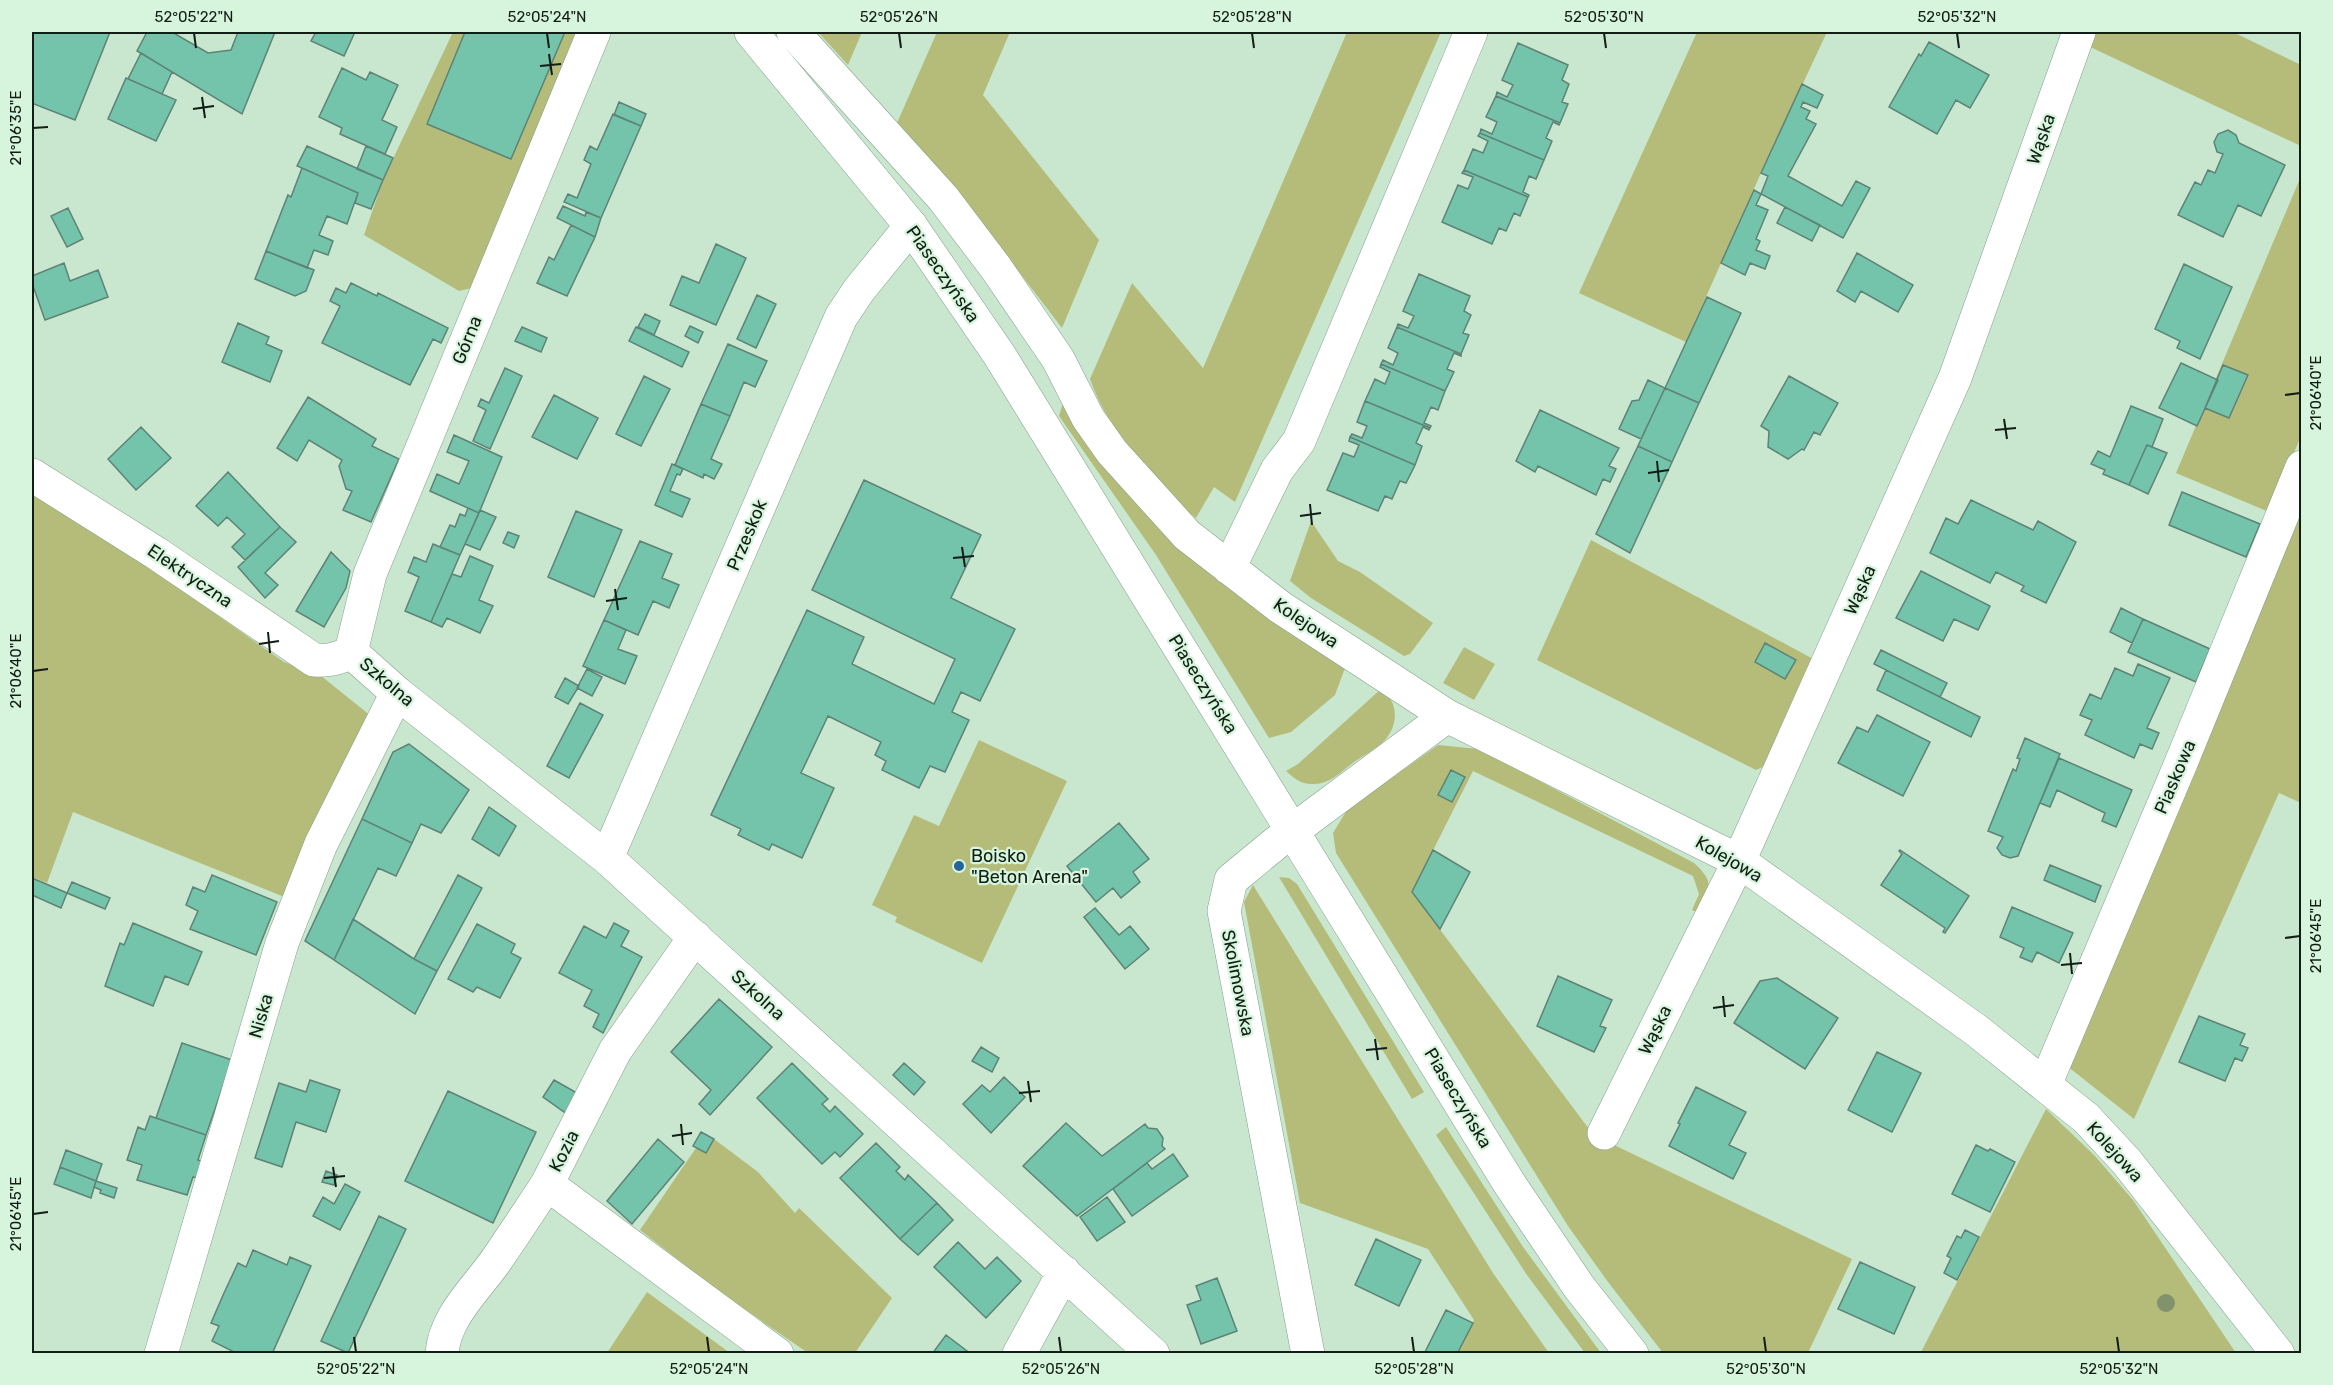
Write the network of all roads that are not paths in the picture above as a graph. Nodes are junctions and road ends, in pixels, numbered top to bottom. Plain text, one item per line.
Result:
1 (594, 32) edge
2 (751, 32) edge
3 (793, 32) edge
4 (1471, 32) edge
5 (2079, 32) edge
6 (911, 226) junction
7 (2301, 467) edge
8 (32, 475) edge
9 (1229, 568) junction
10 (351, 652) junction
11 (397, 693) junction
12 (1447, 716) junction
13 (1294, 830) junction
14 (607, 858) junction
15 (1739, 861) junction
16 (695, 937) junction
17 (2045, 1085) junction
18 (1604, 1133) dead end
19 (547, 1184) junction
20 (1064, 1272) junction
21 (766, 1350) edge
22 (162, 1353) edge
23 (442, 1353) edge
24 (1019, 1353) edge
25 (1153, 1353) edge
26 (1308, 1353) edge
27 (1632, 1353) edge
28 (2278, 1353) edge

1 - 10 street, Górna
2 - 6 street, Piaseczyńska
3 - 9 street, Kolejowa
4 - 9 street
5 - 15 street, Wąska
6 - 13 street, Piaseczyńska
6 - 14 street, Przeskok
7 - 17 street, Piaskowa
8 - 10 street, Elektryczna
9 - 12 street, Kolejowa
10 - 11 street, Szkolna
11 - 14 street, Szkolna
11 - 22 street, Niska
12 - 13 street, Skolimowska
12 - 15 street, Kolejowa
13 - 26 street, Skolimowska
13 - 27 street, Piaseczyńska
14 - 16 street, Szkolna
15 - 17 street, Kolejowa
15 - 18 street, Wąska
16 - 19 street, Kozia
16 - 20 street, Szkolna
17 - 28 street, Kolejowa
19 - 21 street, Kozia
19 - 23 street
20 - 24 street
20 - 25 street, Szkolna

